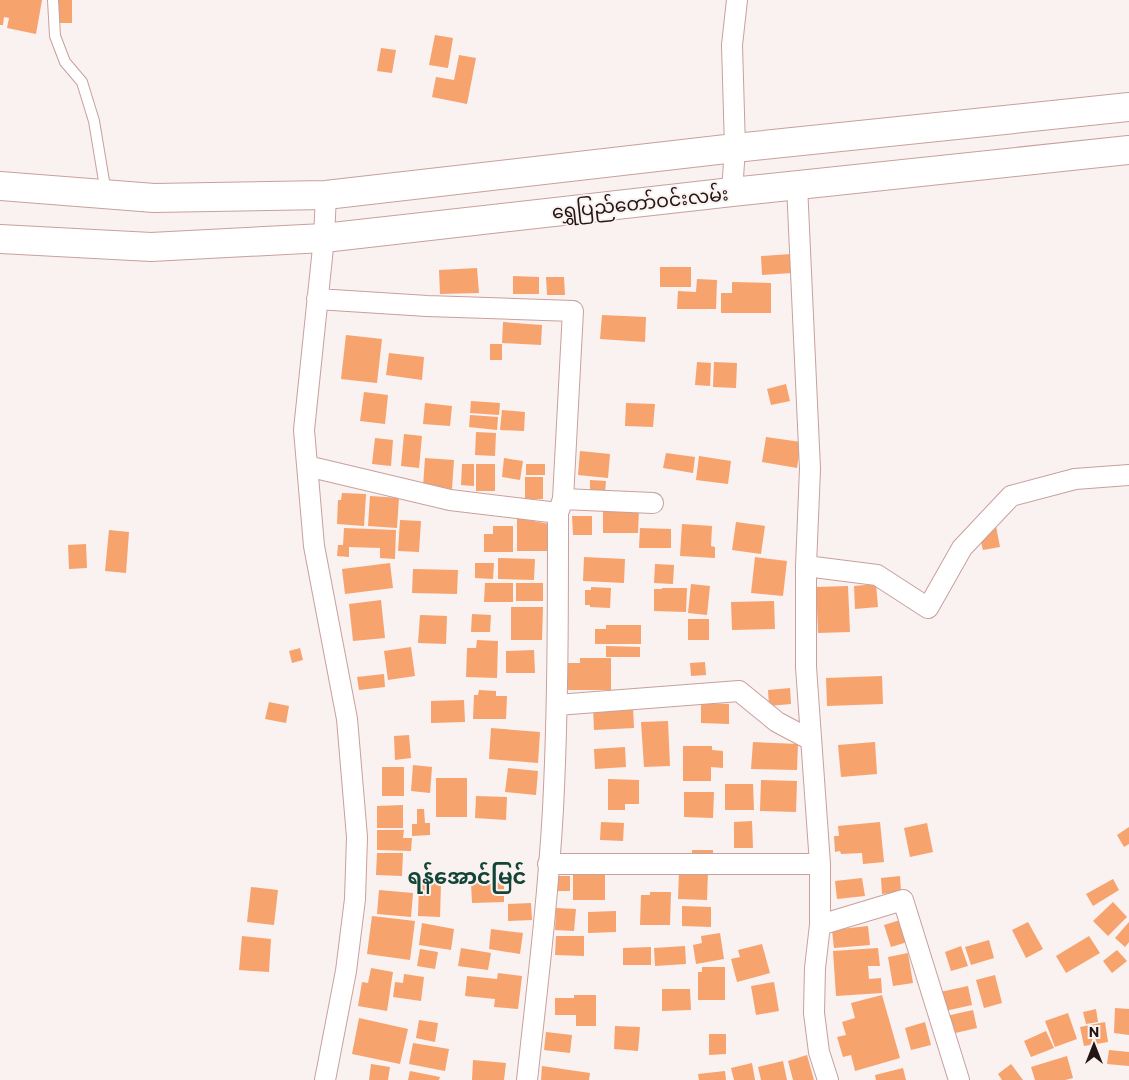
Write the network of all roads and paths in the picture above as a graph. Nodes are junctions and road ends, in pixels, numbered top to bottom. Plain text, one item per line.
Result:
1 (53, 0) edge
2 (737, 0) edge
3 (1129, 107) edge
4 (735, 148) junction
5 (1129, 150) edge
6 (797, 185) junction
7 (0, 186) edge
8 (732, 192) junction
9 (106, 194) junction
10 (326, 196) junction
11 (324, 238) junction
12 (0, 239) edge
13 (318, 299) junction
14 (307, 466) junction
15 (1129, 475) edge
16 (654, 503) dead end
17 (560, 506) junction
18 (806, 566) junction
19 (557, 705) junction
20 (811, 740) junction
21 (548, 864) junction
22 (820, 864) junction
23 (820, 925) junction
24 (325, 1080) edge
25 (526, 1080) edge
26 (828, 1080) edge
27 (960, 1080) edge

1 - 9 lane
2 - 4 street
3 - 4 main road
4 - 8 street
4 - 10 main road
5 - 6 main road, ရွှေပြည်တော်ဝင်းလမ်း
6 - 8 main road, ရွှေပြည်တော်ဝင်းလမ်း
6 - 18 street
7 - 9 main road
8 - 11 main road, ရွှေပြည်တော်ဝင်းလမ်း
9 - 10 main road
10 - 11 street
11 - 12 main road, ရွှေပြည်တော်ဝင်းလမ်း
11 - 13 street
13 - 14 street
13 - 17 street
14 - 17 street
14 - 24 street
15 - 18 street
16 - 17 street
17 - 19 street
18 - 20 street
19 - 20 street
19 - 21 street
20 - 22 street
21 - 22 street
21 - 25 street
22 - 23 street
23 - 26 street
23 - 27 street

